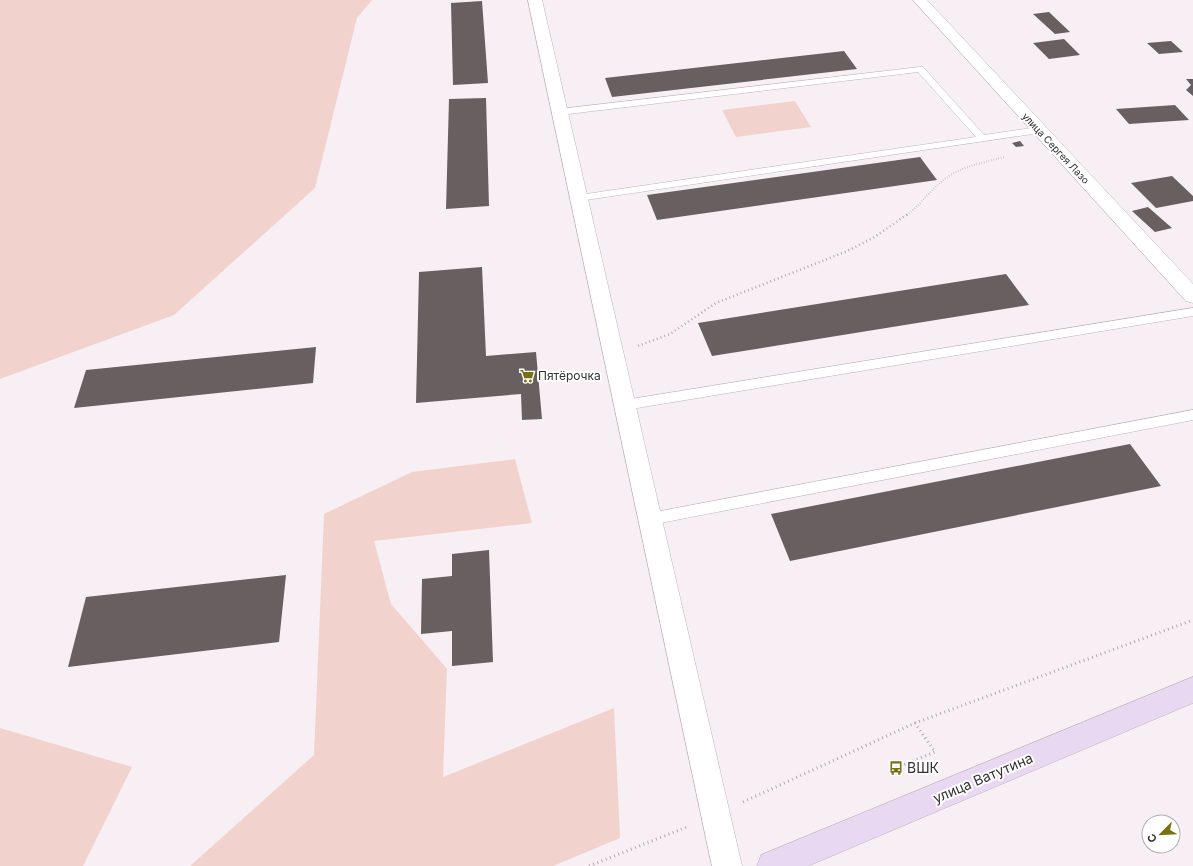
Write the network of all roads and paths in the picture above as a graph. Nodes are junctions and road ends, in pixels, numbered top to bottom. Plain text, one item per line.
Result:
1 (535, 0) edge
2 (920, 0) edge
3 (560, 112) junction
4 (1039, 130) junction
5 (982, 138) junction
6 (1009, 156) dead end
7 (579, 198) junction
8 (1193, 296) edge
9 (1193, 312) edge
10 (612, 345) junction
11 (626, 405) junction
12 (1193, 415) edge
13 (650, 519) junction
14 (1193, 620) edge
15 (1193, 690) edge
16 (915, 723) junction
17 (896, 768) dead end
18 (715, 815) junction
19 (589, 866) edge
20 (727, 866) edge
21 (772, 866) edge

1 - 3 street
2 - 4 street, улица Сергея Лазо
3 - 5 lane
3 - 7 street
4 - 5 lane
4 - 8 street, улица Сергея Лазо
5 - 7 lane
6 - 10 path
7 - 10 street
9 - 11 lane
10 - 11 street
11 - 13 street
12 - 13 lane
13 - 18 street
14 - 16 path
15 - 21 main road, улица Ватутина
16 - 17 path
16 - 18 path
18 - 19 path
18 - 20 street

